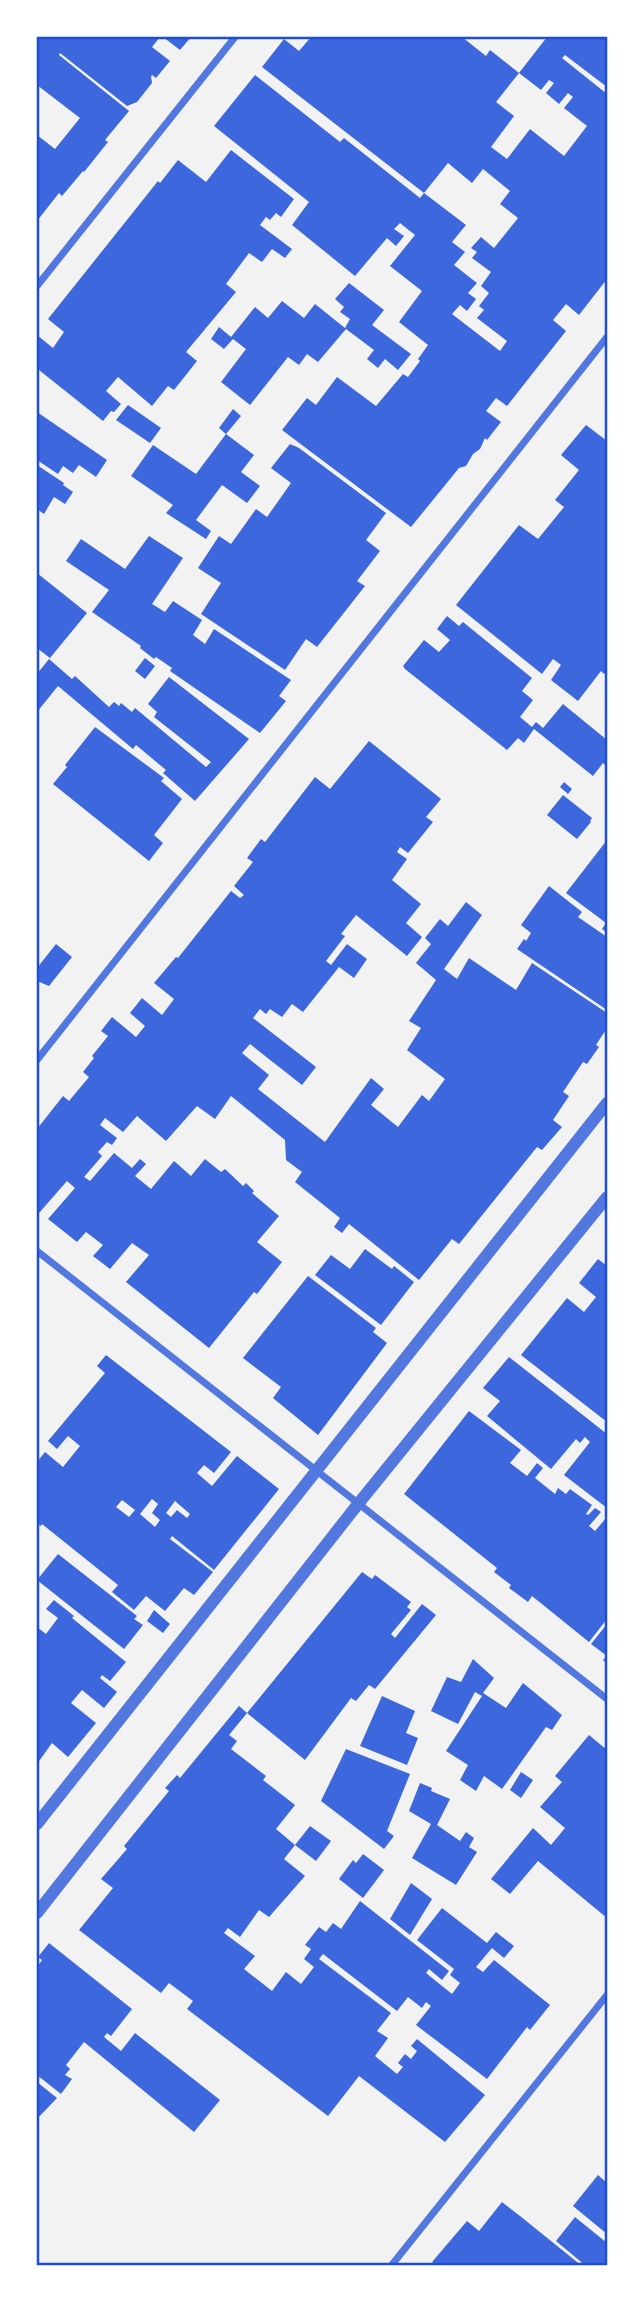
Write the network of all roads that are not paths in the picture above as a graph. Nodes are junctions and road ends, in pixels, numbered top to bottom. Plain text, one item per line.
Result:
1 (235, 37) edge
2 (37, 286) edge
3 (607, 337) edge
4 (37, 1060) edge
5 (607, 1103) edge
6 (607, 1197) edge
7 (37, 1251) edge
8 (316, 1471) junction
9 (358, 1504) junction
10 (607, 1699) edge
11 (37, 1824) edge
12 (37, 1913) edge
13 (607, 1996) edge
14 (391, 2266) edge

1 - 2 street
3 - 4 street
5 - 8 street
6 - 9 street
7 - 8 street
8 - 9 street
8 - 11 street
9 - 10 street
9 - 12 street
13 - 14 street

